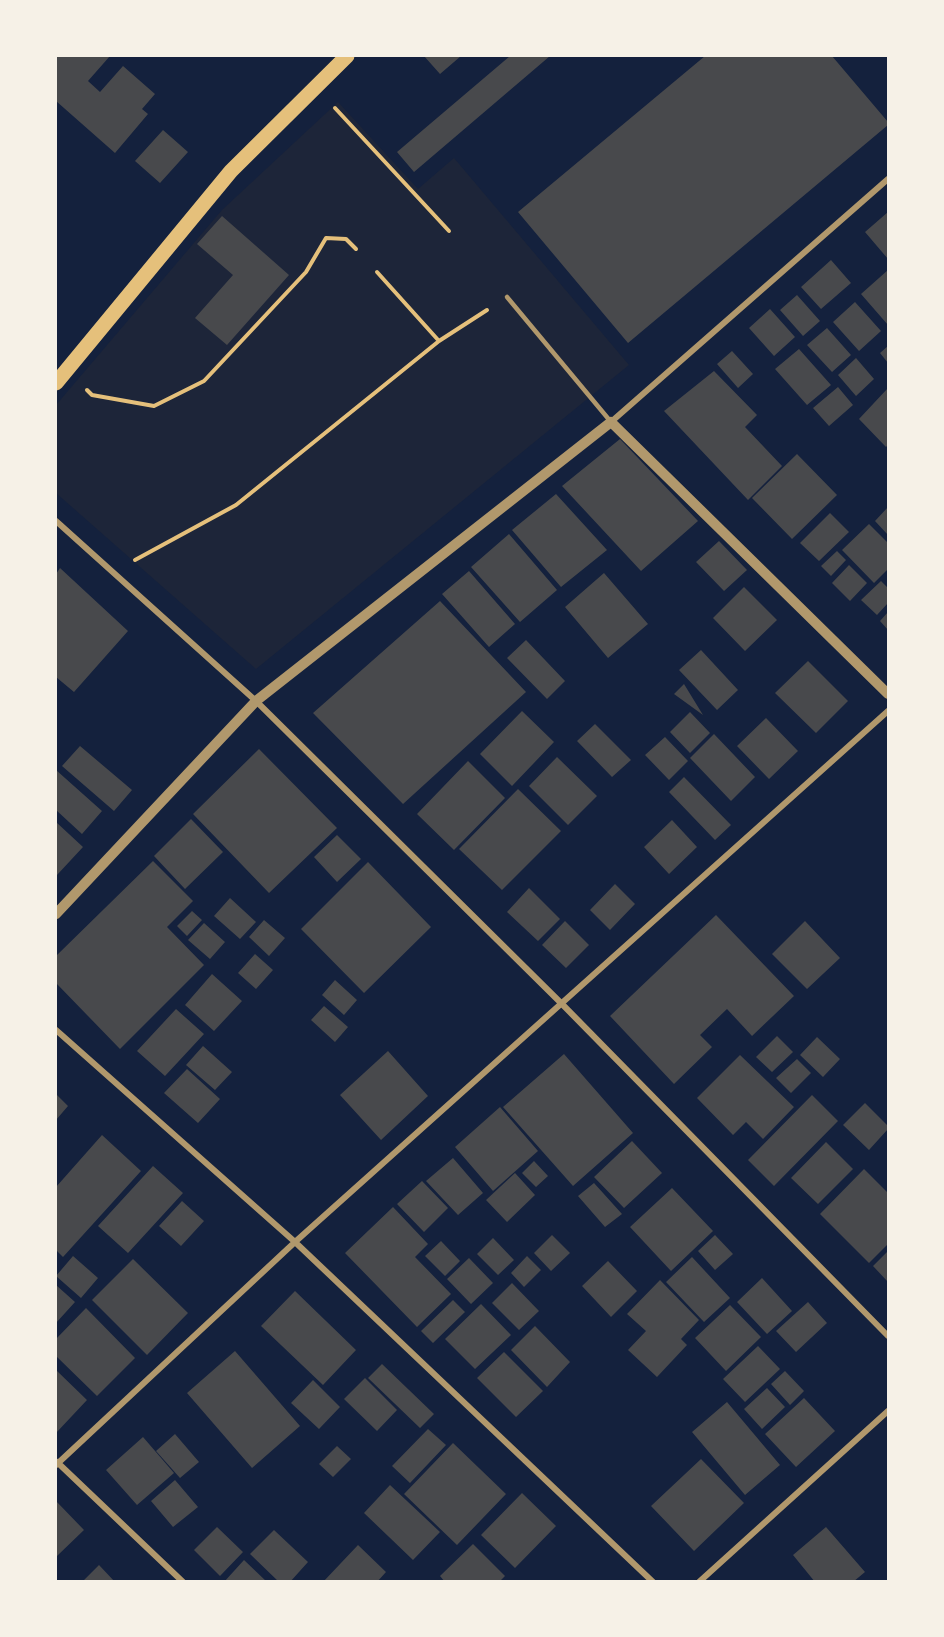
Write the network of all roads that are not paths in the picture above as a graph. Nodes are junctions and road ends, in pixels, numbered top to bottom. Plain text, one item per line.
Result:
1 (347, 56) edge
2 (888, 180) edge
3 (507, 297) road end
4 (56, 383) edge
5 (611, 422) junction
6 (56, 520) edge
7 (888, 694) edge
8 (256, 701) junction
9 (888, 711) edge
10 (56, 914) edge
11 (562, 1004) junction
12 (56, 1030) edge
13 (295, 1242) junction
14 (888, 1336) edge
15 (888, 1411) edge
16 (56, 1463) edge
17 (183, 1581) edge
18 (653, 1581) edge
19 (699, 1581) edge

1 - 4 main road
2 - 5 street
3 - 5 lane
5 - 7 street
5 - 8 street
6 - 8 street
8 - 10 street
8 - 11 street
9 - 11 street
11 - 13 street
11 - 14 street
12 - 13 street
13 - 16 street
13 - 18 street
15 - 19 street
16 - 17 street

